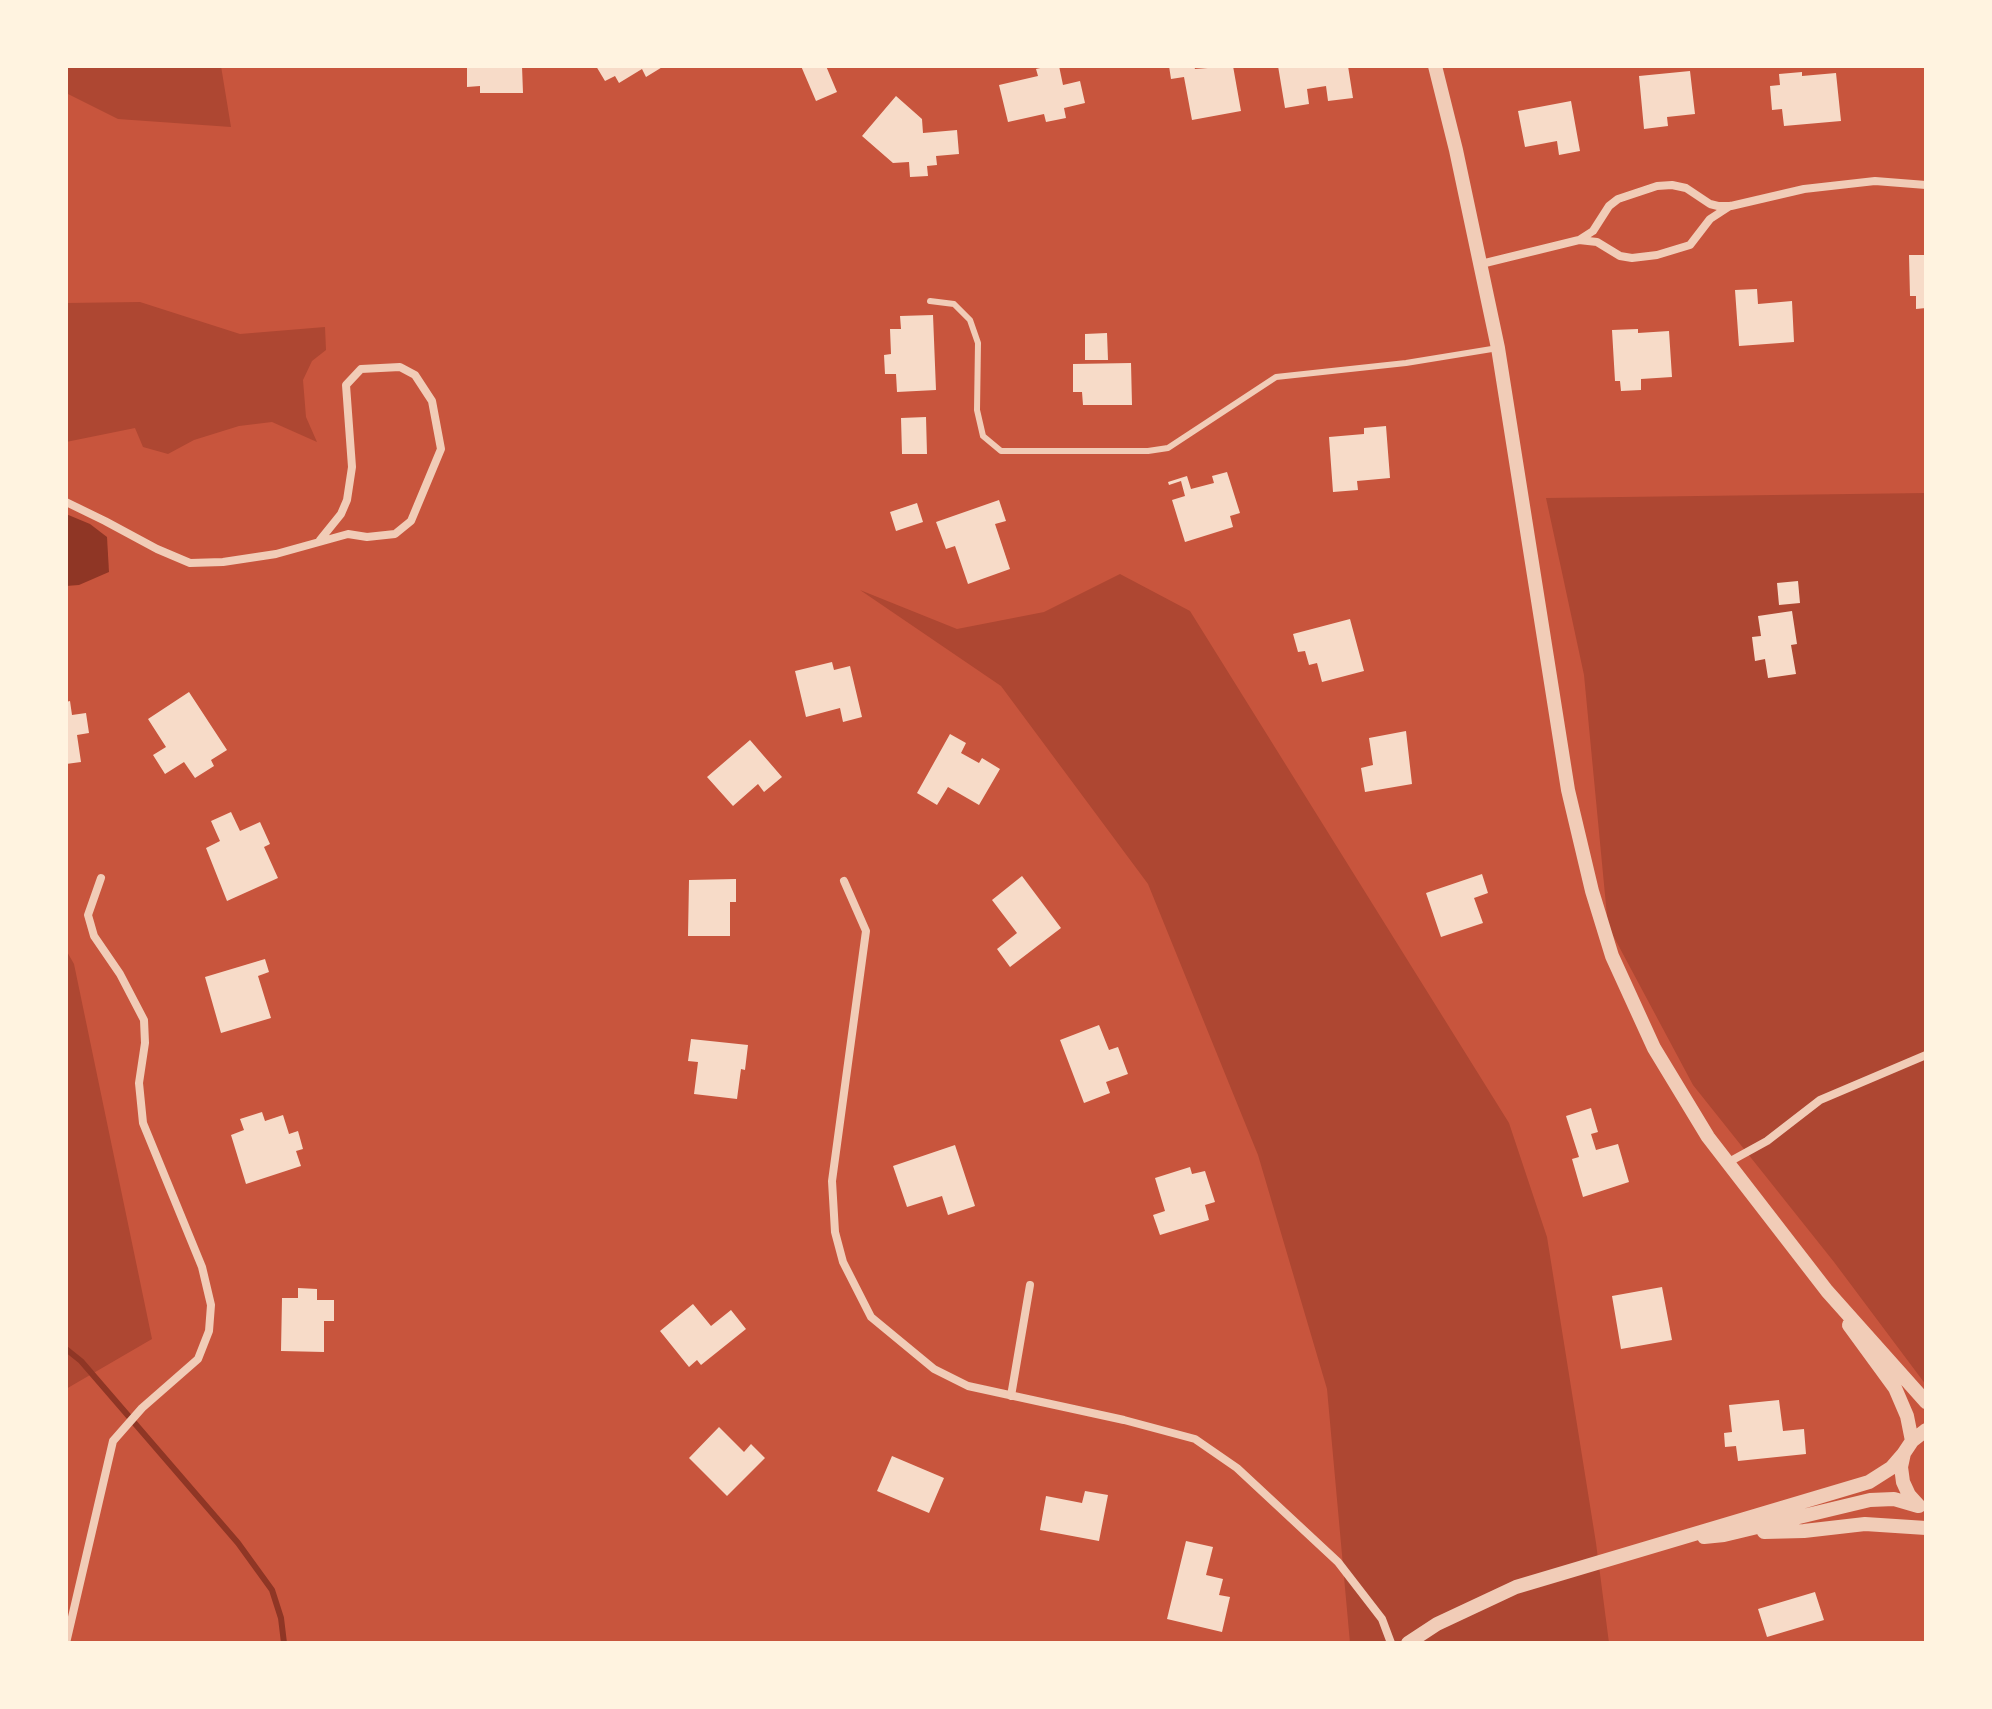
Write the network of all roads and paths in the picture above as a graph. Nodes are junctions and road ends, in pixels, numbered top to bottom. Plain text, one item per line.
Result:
1 (1435, 66) edge
2 (1926, 185) edge
3 (1731, 206) junction
4 (1579, 240) junction
5 (1481, 264) junction
6 (930, 301) dead end
7 (1498, 348) junction
8 (66, 502) edge
9 (320, 540) junction
10 (101, 878) dead end
11 (844, 881) dead end
12 (1926, 1055) edge
13 (1727, 1163) junction
14 (1030, 1285) dead end
15 (1827, 1291) junction
16 (1011, 1396) junction
17 (1926, 1402) edge
18 (1926, 1430) edge
19 (1908, 1447) junction
20 (1922, 1508) edge
21 (1926, 1528) edge
22 (1724, 1535) junction
23 (1686, 1538) junction
24 (66, 1643) edge
25 (1391, 1643) edge
26 (1408, 1643) edge

1 - 5 street
2 - 3 street
3 - 4 street
3 - 4 street
4 - 5 street
5 - 7 street
6 - 7 lane
7 - 13 street
8 - 9 street
9 - 9 street
10 - 24 street
11 - 16 street
12 - 13 street
13 - 15 street
14 - 16 street
15 - 17 street
15 - 19 street
16 - 25 street
18 - 19 street
19 - 20 street
19 - 23 street
20 - 22 street
21 - 22 street
22 - 23 street
23 - 26 street

